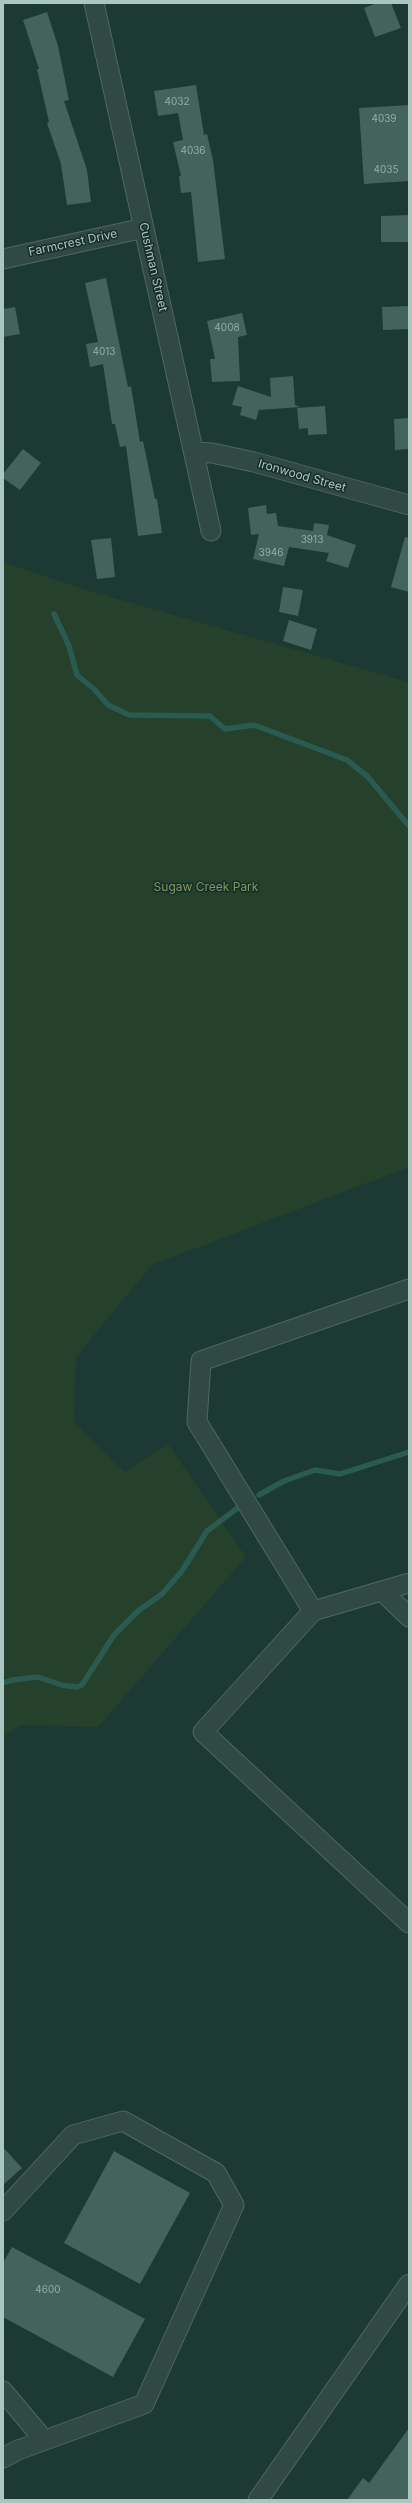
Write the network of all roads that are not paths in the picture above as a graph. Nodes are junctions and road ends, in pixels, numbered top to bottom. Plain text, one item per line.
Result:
1 (94, 3) edge
2 (144, 228) junction
3 (3, 259) edge
4 (194, 452) junction
5 (409, 506) edge
6 (211, 531) dead end
7 (409, 1289) edge
8 (409, 1583) edge
9 (382, 1591) junction
10 (313, 1611) junction
11 (409, 1617) edge
12 (409, 1923) edge
13 (3, 2211) edge
14 (409, 2284) edge
15 (3, 2391) edge
16 (44, 2440) junction
17 (3, 2458) edge
18 (258, 2500) edge

1 - 2 street, Cushman Street
2 - 3 street, Farmcrest Drive
2 - 4 street, Cushman Street
4 - 5 street, Ironwood Street
4 - 6 street, Cushman Street
7 - 10 street
8 - 9 street
9 - 10 street
9 - 11 street
10 - 12 street
13 - 16 street
14 - 18 street
15 - 16 street
16 - 17 street

